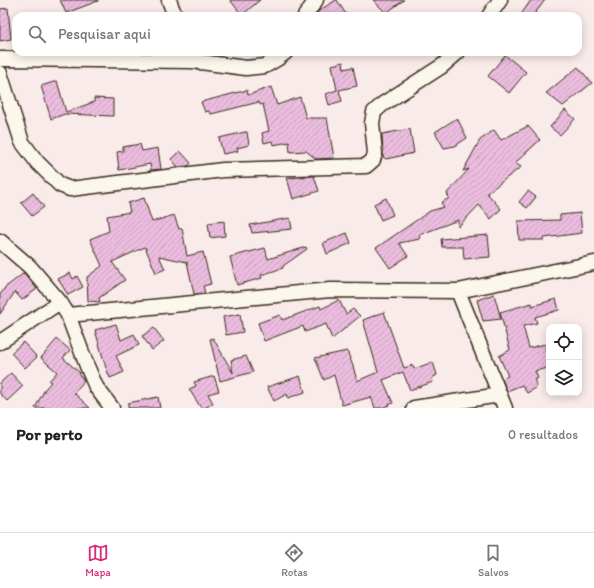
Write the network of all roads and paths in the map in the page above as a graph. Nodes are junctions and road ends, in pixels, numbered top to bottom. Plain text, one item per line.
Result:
1 (169, 0) edge
2 (316, 0) edge
3 (500, 0) edge
4 (174, 12) edge
5 (308, 12) edge
6 (492, 12) edge
7 (282, 56) edge
8 (453, 56) edge
9 (191, 57) edge
10 (0, 59) edge
11 (0, 73) edge
12 (0, 241) edge
13 (594, 263) edge
14 (458, 291) junction
15 (60, 302) junction
16 (68, 315) junction
17 (0, 342) edge
18 (500, 395) junction
19 (112, 408) edge
20 (414, 408) edge
21 (505, 408) edge

1 - 4 street
2 - 5 street
3 - 6 street
7 - 9 street
8 - 11 street
9 - 10 street
12 - 15 street
13 - 14 street
14 - 16 street
14 - 18 street
15 - 16 street
15 - 17 street
16 - 19 street
18 - 20 street
18 - 21 street

